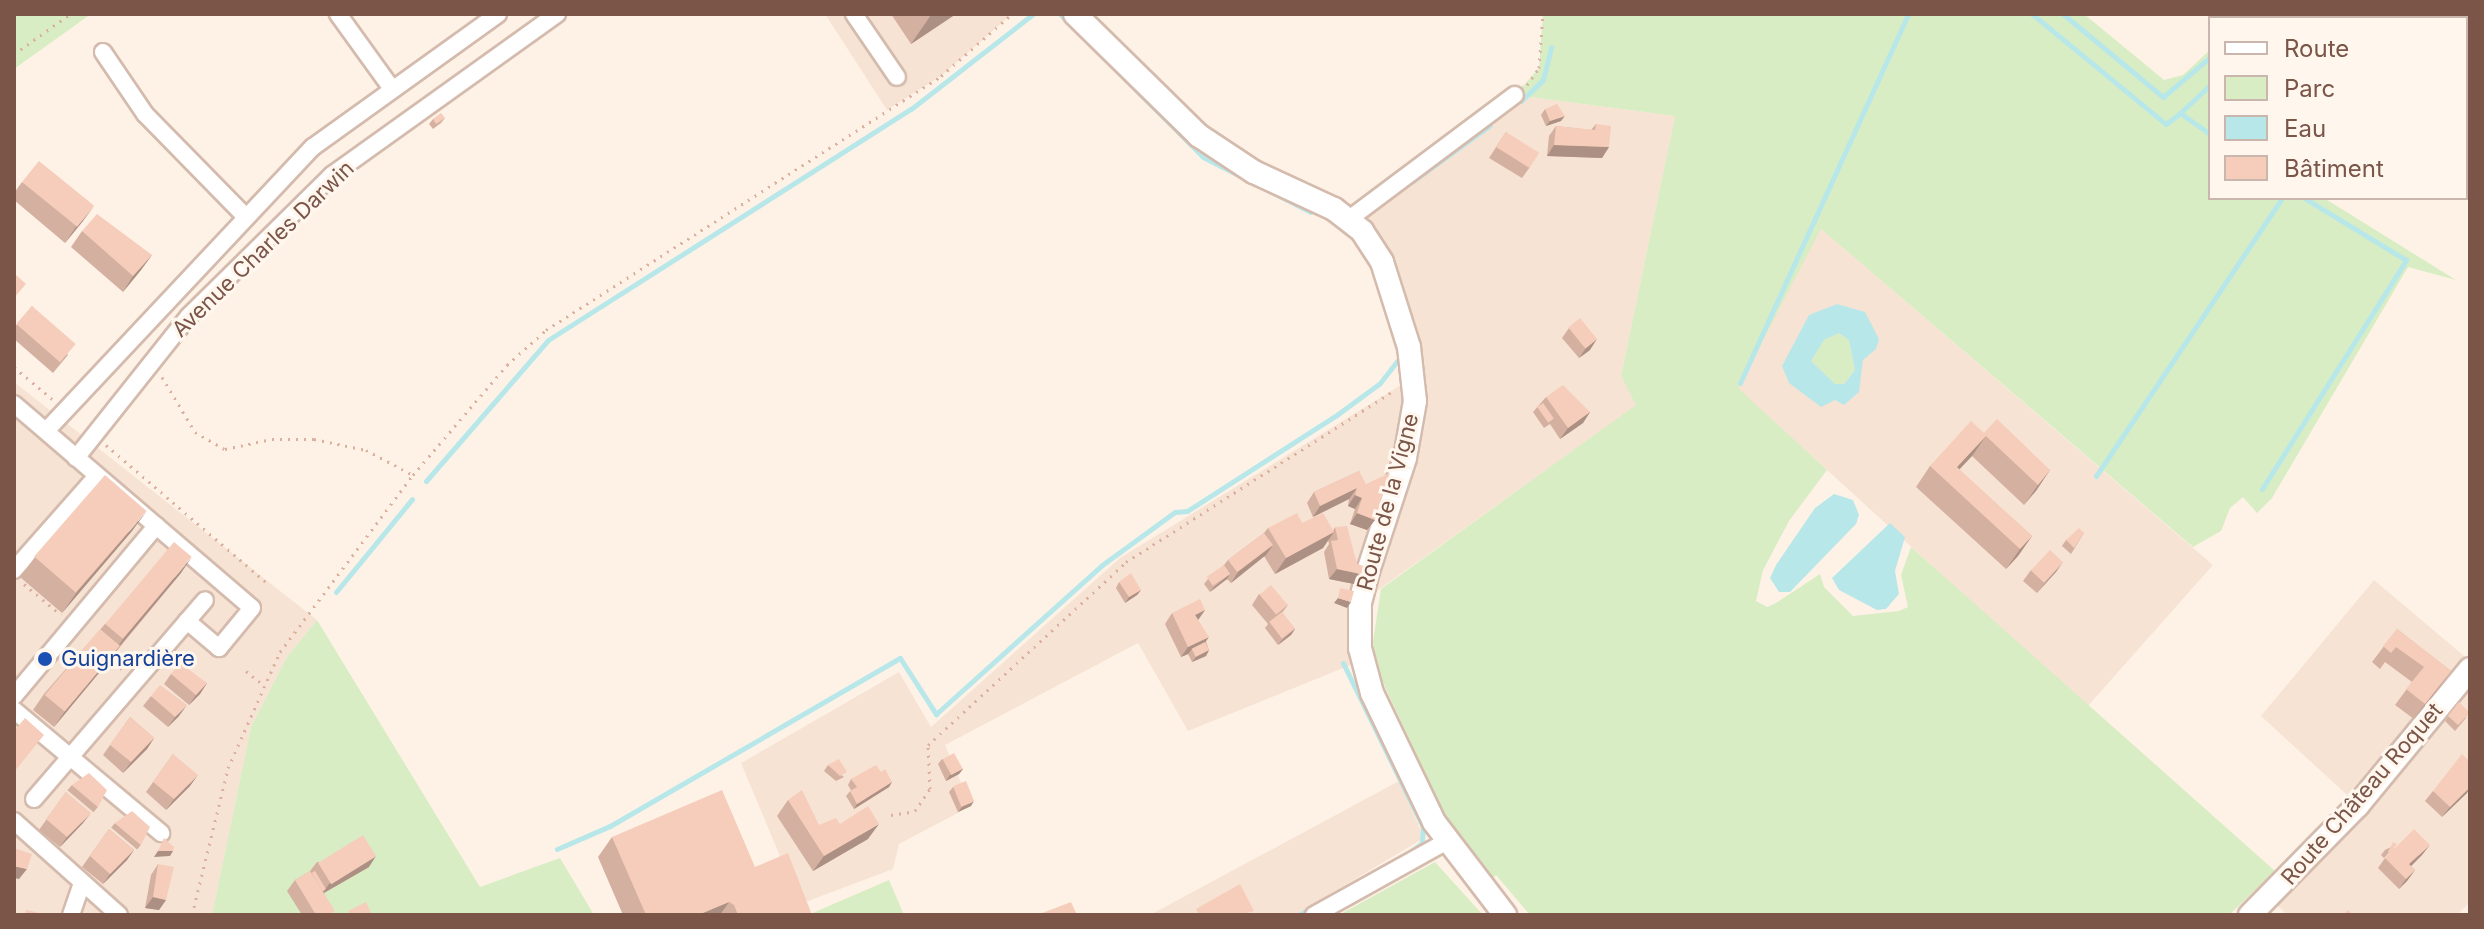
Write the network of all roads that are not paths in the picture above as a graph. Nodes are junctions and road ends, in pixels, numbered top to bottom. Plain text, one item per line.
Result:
1 (338, 14) edge
2 (498, 14) edge
3 (557, 14) edge
4 (854, 14) edge
5 (1075, 14) edge
6 (103, 52) dead end
7 (897, 77) dead end
8 (392, 89) junction
9 (1515, 95) road end
10 (245, 216) junction
11 (1349, 219) junction
12 (17, 413) edge
13 (46, 431) junction
14 (76, 458) junction
15 (97, 476) junction
16 (156, 526) junction
17 (15, 571) edge
18 (205, 600) dead end
19 (187, 621) junction
20 (2470, 669) edge
21 (14, 696) edge
22 (14, 710) edge
23 (70, 757) junction
24 (34, 799) dead end
25 (14, 821) edge
26 (161, 833) dead end
27 (1445, 842) junction
28 (82, 883) junction
29 (71, 915) edge
30 (119, 915) edge
31 (1314, 915) edge
32 (1505, 915) edge
33 (2250, 915) edge

1 - 8 street
2 - 8 street, Avenue Charles Darwin
3 - 14 street, Avenue Charles Darwin
4 - 7 street
5 - 11 street, Route de la Vigne
6 - 10 street
8 - 10 street, Avenue Charles Darwin
9 - 11 street
10 - 13 street, Avenue Charles Darwin
11 - 27 street, Route de la Vigne
12 - 13 street
13 - 14 street
14 - 15 street
15 - 16 street
15 - 17 street
16 - 19 street
16 - 21 street
18 - 19 street
19 - 23 street
20 - 33 street, Route Château Roquet
22 - 23 street
23 - 24 street
23 - 26 street
25 - 28 street
27 - 31 street
27 - 32 street, Route de la Vigne
28 - 29 street
28 - 30 street

